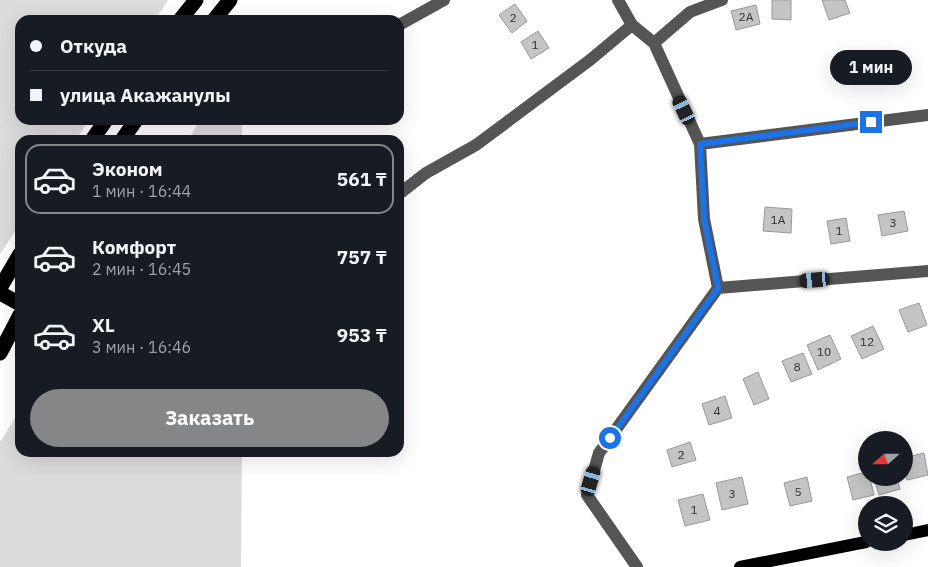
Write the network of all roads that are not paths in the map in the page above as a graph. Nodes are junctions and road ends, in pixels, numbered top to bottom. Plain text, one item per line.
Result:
1 (196, 0) edge
2 (230, 0) edge
3 (444, 0) edge
4 (618, 0) edge
5 (722, 0) edge
6 (184, 15) edge
7 (218, 15) edge
8 (404, 22) edge
9 (632, 25) junction
10 (654, 43) junction
11 (928, 115) edge
12 (700, 144) junction
13 (404, 190) edge
14 (15, 262) edge
15 (928, 271) edge
16 (0, 288) edge
17 (718, 288) junction
18 (0, 293) edge
19 (15, 301) edge
20 (15, 324) edge
21 (0, 353) edge
22 (928, 530) edge
23 (913, 533) edge
24 (858, 544) edge
25 (637, 567) edge
26 (740, 567) edge

1 - 6 highway
2 - 7 highway
3 - 8 street
4 - 9 street
5 - 10 street
9 - 10 street
9 - 13 street
10 - 12 street
11 - 12 street
12 - 17 street
14 - 16 highway
15 - 17 street
17 - 25 street
18 - 19 highway
20 - 21 highway
22 - 23 main road
24 - 26 main road

